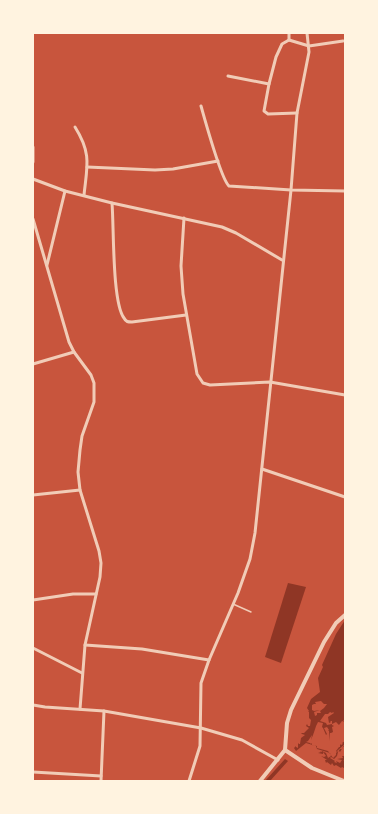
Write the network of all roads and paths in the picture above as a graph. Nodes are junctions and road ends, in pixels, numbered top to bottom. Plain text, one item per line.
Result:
1 (289, 33) edge
2 (307, 33) edge
3 (289, 40) junction
4 (343, 41) dead end
5 (309, 46) junction
6 (228, 76) dead end
7 (269, 84) junction
8 (201, 106) dead end
9 (297, 113) junction
10 (75, 127) dead end
11 (33, 147) edge
12 (218, 161) junction
13 (33, 162) edge
14 (86, 167) junction
15 (33, 179) edge
16 (291, 190) junction
17 (65, 191) junction
18 (345, 191) edge
19 (84, 195) junction
20 (112, 203) junction
21 (184, 218) junction
22 (33, 219) edge
23 (282, 260) junction
24 (47, 267) junction
25 (186, 315) junction
26 (74, 352) junction
27 (33, 364) edge
28 (270, 382) junction
29 (345, 395) edge
30 (262, 469) junction
31 (80, 490) junction
32 (33, 495) edge
33 (345, 496) edge
34 (96, 594) junction
35 (33, 600) edge
36 (233, 604) junction
37 (250, 612) dead end
38 (345, 615) edge
39 (85, 645) junction
40 (33, 648) edge
41 (209, 660) junction
42 (82, 673) junction
43 (33, 705) edge
44 (80, 709) junction
45 (104, 711) junction
46 (201, 728) junction
47 (285, 750) junction
48 (278, 760) junction
49 (33, 772) edge
50 (101, 776) junction
51 (101, 781) edge
52 (189, 781) edge
53 (260, 781) edge
54 (344, 781) edge

1 - 3 street
2 - 5 street
3 - 5 street
3 - 7 street
4 - 5 street
5 - 9 street
6 - 7 street
7 - 9 street
8 - 12 street
9 - 16 street
10 - 14 street
11 - 13 street
12 - 14 street
12 - 16 street
14 - 19 street
15 - 17 street
16 - 18 street
16 - 23 street
17 - 19 street
17 - 24 street
19 - 20 street
20 - 21 street
20 - 25 street
21 - 23 street
21 - 25 street
22 - 24 street
23 - 28 street
24 - 26 street
25 - 28 street
26 - 27 street
26 - 31 street
28 - 29 street
28 - 30 street
30 - 33 street
30 - 36 street
31 - 32 street
31 - 34 street
34 - 35 street
34 - 39 street
36 - 37 lane
36 - 41 street
38 - 47 street
39 - 41 street
39 - 42 street
40 - 42 street
41 - 46 street
42 - 44 street
43 - 44 street
44 - 45 street
45 - 46 street
45 - 50 street
46 - 48 street
46 - 52 street
47 - 48 street
47 - 54 street
48 - 53 street
49 - 50 street
50 - 51 street

